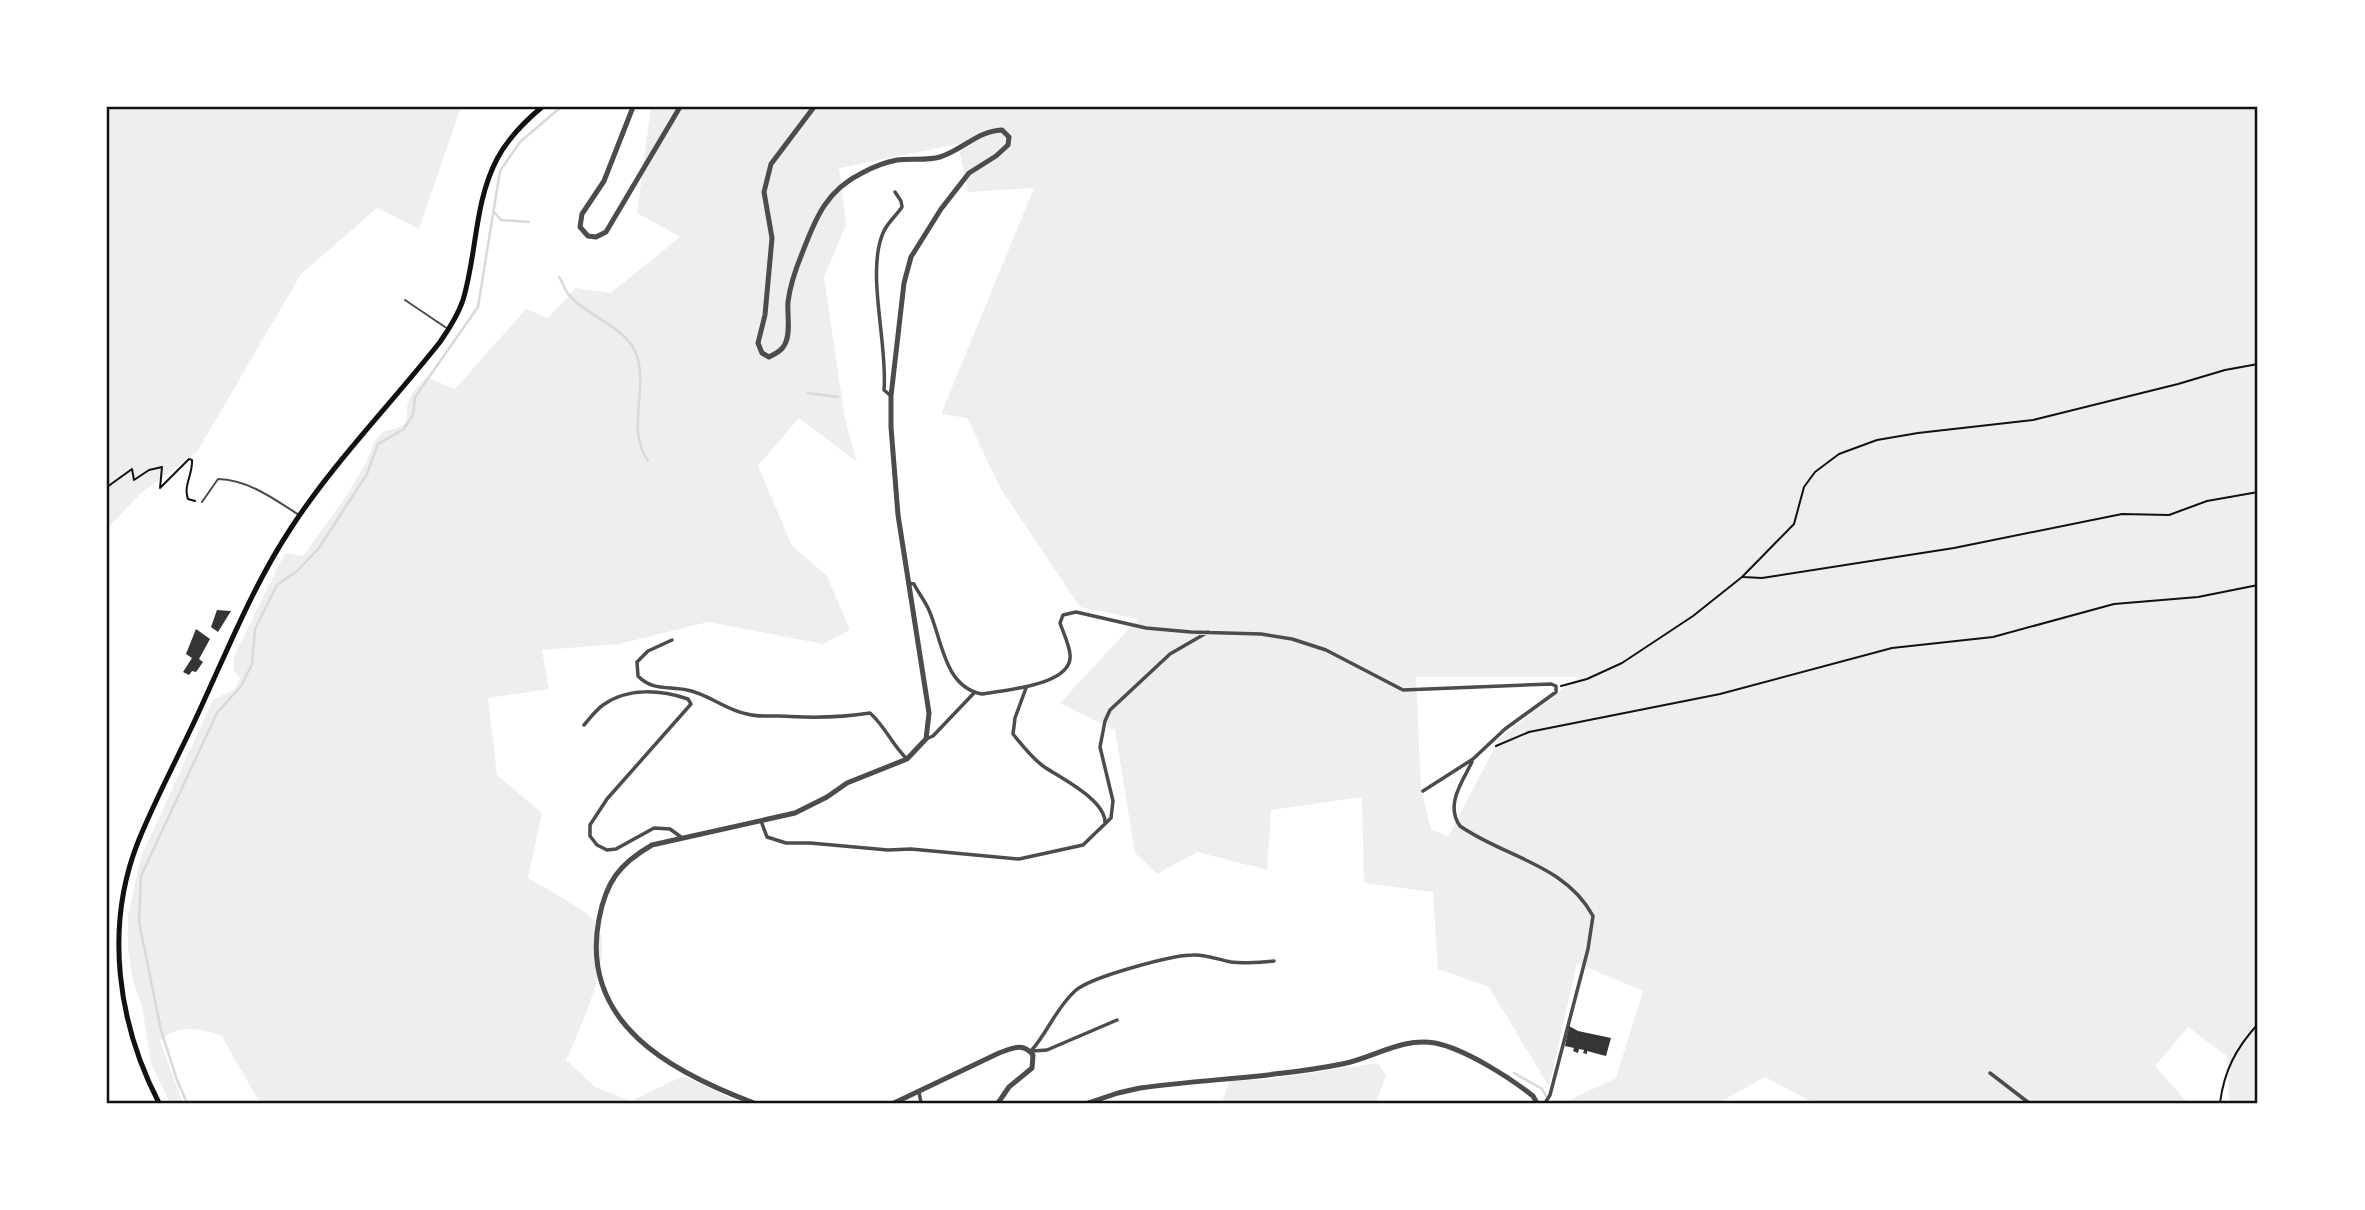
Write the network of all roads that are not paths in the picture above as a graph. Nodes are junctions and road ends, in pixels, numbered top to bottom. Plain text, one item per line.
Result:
1 (542, 107) edge
2 (633, 107) edge
3 (680, 107) edge
4 (814, 107) edge
5 (895, 192) dead end
6 (405, 300) dead end
7 (449, 329) junction
8 (891, 396) junction
9 (202, 502) road end
10 (300, 516) junction
11 (908, 583) junction
12 (1209, 632) junction
13 (672, 640) dead end
14 (1026, 688) junction
15 (974, 693) junction
16 (584, 725) dead end
17 (926, 739) junction
18 (907, 759) junction
19 (1474, 759) junction
20 (1423, 791) dead end
21 (761, 821) junction
22 (1105, 826) junction
23 (681, 837) junction
24 (1274, 961) dead end
25 (1117, 1020) dead end
26 (1031, 1051) junction
27 (1990, 1073) dead end
28 (919, 1092) junction
29 (159, 1103) edge
30 (754, 1103) edge
31 (894, 1103) edge
32 (921, 1103) edge
33 (998, 1103) edge
34 (1088, 1103) edge
35 (1537, 1103) edge
36 (1545, 1103) edge
37 (2029, 1103) edge

1 - 7 main road
2 - 3 street
4 - 8 street
5 - 8 street
6 - 7 lane
7 - 10 main road
8 - 11 street
9 - 10 lane
10 - 29 main road
11 - 15 street
11 - 17 street
12 - 14 street
12 - 19 street
12 - 22 street
13 - 18 street
14 - 15 street
14 - 22 street
15 - 17 street
16 - 23 street
17 - 18 street
18 - 21 street
19 - 20 street
19 - 36 street
21 - 22 street
21 - 23 street
23 - 30 street
24 - 26 street
25 - 26 street
26 - 28 street
26 - 33 street
27 - 37 street
28 - 31 street
28 - 32 street
34 - 35 street

